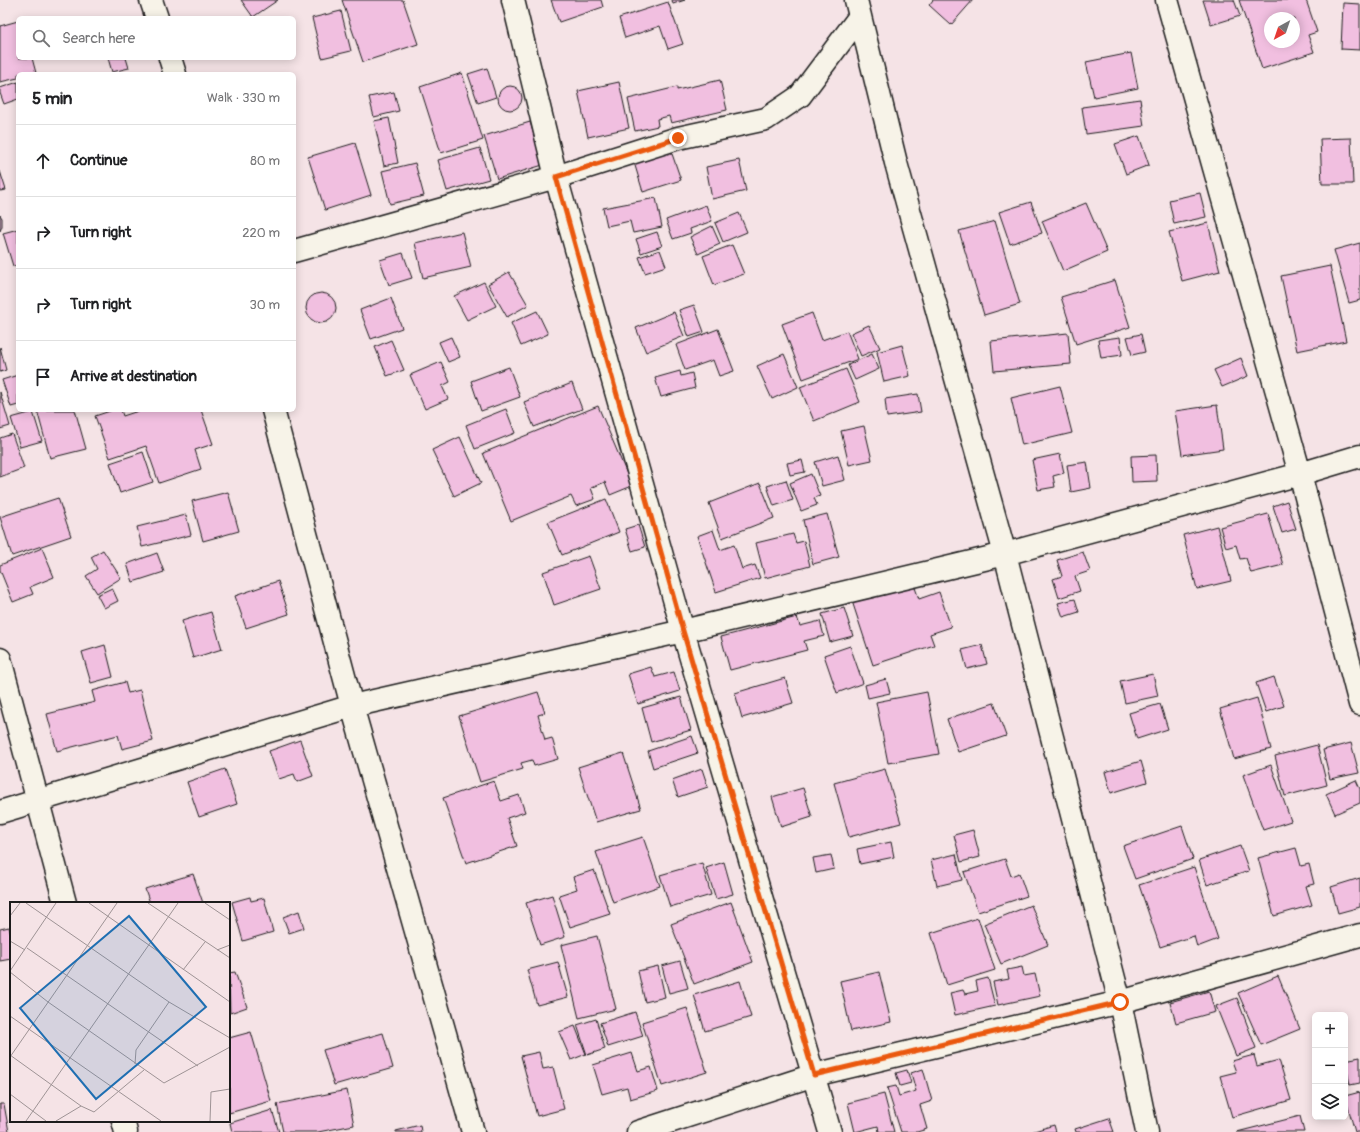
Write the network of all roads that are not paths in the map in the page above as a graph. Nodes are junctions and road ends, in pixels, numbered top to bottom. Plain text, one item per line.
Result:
1 (151, 0) edge
2 (513, 0) edge
3 (1167, 0) edge
4 (858, 8) edge
5 (156, 16) edge
6 (171, 60) edge
7 (174, 72) edge
8 (556, 177) junction
9 (296, 250) edge
10 (274, 412) edge
11 (1360, 456) edge
12 (1300, 474) junction
13 (1005, 554) junction
14 (683, 631) junction
15 (0, 659) edge
16 (1360, 704) edge
17 (352, 706) junction
18 (38, 800) junction
19 (0, 812) edge
20 (65, 902) edge
21 (1360, 935) edge
22 (1120, 1002) junction
23 (814, 1075) junction
24 (123, 1122) edge
25 (126, 1132) edge
26 (473, 1132) edge
27 (638, 1132) edge
28 (830, 1132) edge
29 (1146, 1132) edge

1 - 5 street
2 - 8 street
3 - 12 street
4 - 8 street
4 - 13 street
6 - 7 street
8 - 9 street
8 - 14 street
10 - 17 street
11 - 12 street
12 - 13 street
12 - 16 street
13 - 14 street
13 - 22 street
14 - 17 street
14 - 23 street
15 - 18 street
17 - 18 street
17 - 26 street
18 - 19 street
18 - 20 street
21 - 22 street
22 - 23 street
22 - 29 street
23 - 27 street
23 - 28 street
24 - 25 street

